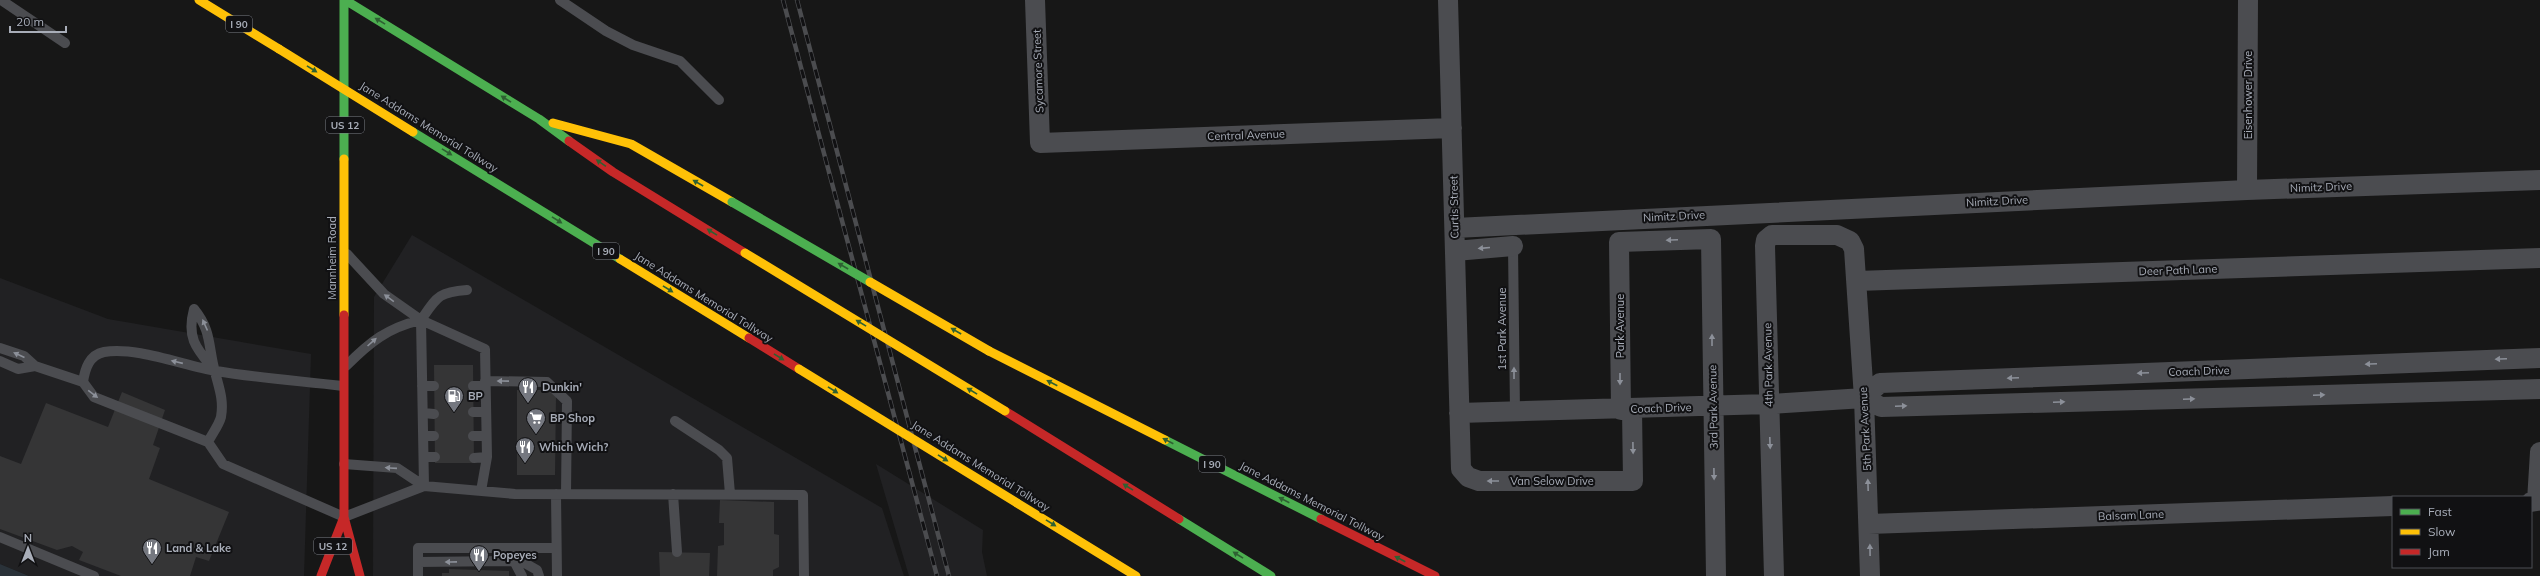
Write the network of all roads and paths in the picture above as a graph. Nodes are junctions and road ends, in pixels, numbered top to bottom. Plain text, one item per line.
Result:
1 (1, 0) edge
2 (199, 0) edge
3 (345, 0) edge
4 (560, 0) edge
5 (1035, 0) edge
6 (1448, 0) edge
7 (2248, 0) edge
8 (65, 43) dead end
9 (719, 100) dead end
10 (540, 119) junction
11 (1452, 128) junction
12 (1040, 142) joint
13 (2540, 180) edge
14 (2247, 190) junction
15 (1455, 228) junction
16 (1619, 242) joint
17 (1513, 246) joint
18 (344, 250) junction
19 (1455, 251) junction
20 (2540, 258) edge
21 (1857, 281) junction
22 (467, 290) dead end
23 (421, 320) junction
24 (0, 348) edge
25 (2540, 358) edge
26 (0, 361) edge
27 (35, 366) junction
28 (343, 368) junction
29 (215, 371) junction
30 (83, 382) junction
31 (485, 384) junction
32 (343, 386) junction
33 (422, 386) junction
34 (434, 386) dead end
35 (473, 386) dead end
36 (2540, 389) edge
37 (1864, 398) junction
38 (1769, 404) junction
39 (1712, 407) junction
40 (1626, 410) junction
41 (473, 412) dead end
42 (486, 412) junction
43 (1515, 412) junction
44 (423, 413) junction
45 (1459, 413) junction
46 (434, 414) dead end
47 (675, 421) dead end
48 (424, 436) junction
49 (434, 436) dead end
50 (473, 436) dead end
51 (486, 436) junction
52 (208, 442) junction
53 (2540, 452) edge
54 (424, 457) junction
55 (435, 457) dead end
56 (487, 457) junction
57 (474, 458) dead end
58 (344, 464) junction
59 (424, 486) junction
60 (481, 491) junction
61 (561, 494) junction
62 (673, 494) junction
63 (730, 494) junction
64 (2532, 502) edge
65 (2392, 506) edge
66 (344, 517) junction
67 (1869, 524) junction
68 (0, 537) edge
69 (556, 548) junction
70 (677, 552) dead end
71 (514, 561) junction
72 (418, 562) junction
73 (94, 576) edge
74 (322, 576) edge
75 (360, 576) edge
76 (418, 576) edge
77 (522, 576) edge
78 (539, 576) edge
79 (557, 576) edge
80 (804, 576) edge
81 (1136, 576) edge
82 (1271, 576) edge
83 (1435, 576) edge
84 (1716, 576) edge
85 (1774, 576) edge
86 (1870, 576) edge

1 - 8 lane
2 -> 81 main road, Jane Addams Memorial Tollway / I 90, bridge
10 -> 3 main road, Jane Addams Memorial Tollway / I 90
3 - 18 main road, Mannheim Road / US 12
4 - 9 lane
5 - 12 street, Sycamore Street
6 - 11 street, Curtis Street
7 - 14 street, Eisenhower Drive
82 -> 10 main road, Jane Addams Memorial Tollway / I 90, bridge
83 -> 10 main road, Jane Addams Memorial Tollway / I 90, bridge
11 - 12 street, Central Avenue
11 - 15 street, Curtis Street
13 - 14 street, Nimitz Drive
14 - 15 street, Nimitz Drive
15 - 19 street, Curtis Street
39 -> 16 street, 3rd Park Avenue
16 -> 40 street, Park Avenue
17 -> 19 street
43 -> 17 lane, 1st Park Avenue
23 -> 18 lane
18 - 28 main road, Mannheim Road / US 12
19 - 45 street, Curtis Street
20 - 21 street, Deer Path Lane
21 - 37 street, 5th Park Avenue
21 - 38 street, 4th Park Avenue
22 - 23 lane
28 -> 23 lane
23 - 31 lane
23 - 33 lane
27 -> 24 lane
25 -> 37 street, Coach Drive
26 - 27 lane
27 - 30 lane
28 - 32 main road, Mannheim Road / US 12
29 -> 29 lane
29 -> 30 lane
29 - 32 lane
29 - 52 lane
30 -> 52 lane
31 - 35 lane
31 - 42 lane
61 -> 31 lane
32 - 58 main road, Mannheim Road / US 12
33 - 34 lane
33 - 44 lane
37 -> 36 street
37 - 38 street, Coach Drive
67 -> 37 street, 5th Park Avenue
38 - 39 street, Coach Drive
38 -> 85 street, 4th Park Avenue
39 - 40 street, Coach Drive
39 -> 84 street, 3rd Park Avenue
40 - 43 street, Coach Drive
40 -> 45 street, Van Selow Drive
41 - 42 lane
42 - 51 lane
43 - 45 street, Coach Drive
44 - 46 lane
44 - 48 lane
47 - 63 lane
48 - 49 lane
48 - 54 lane
50 - 51 lane
51 - 56 lane
52 - 66 lane
53 - 64 street
54 - 55 lane
54 - 59 lane
56 - 57 lane
56 - 60 lane
59 -> 58 lane
58 - 66 main road, Mannheim Road / US 12
59 - 60 lane
59 - 66 lane
60 - 61 lane
61 - 62 lane
61 - 69 lane
62 - 63 lane
62 - 70 lane
63 - 80 lane
65 - 67 street, Balsam Lane
66 - 74 main road, Mannheim Road / US 12
66 - 75 main road, Mannheim Road / US 12
86 -> 67 street, 5th Park Avenue
68 - 73 lane
69 - 72 lane
69 - 79 lane
71 -> 72 lane
71 - 77 lane
71 - 78 lane
72 - 76 lane

